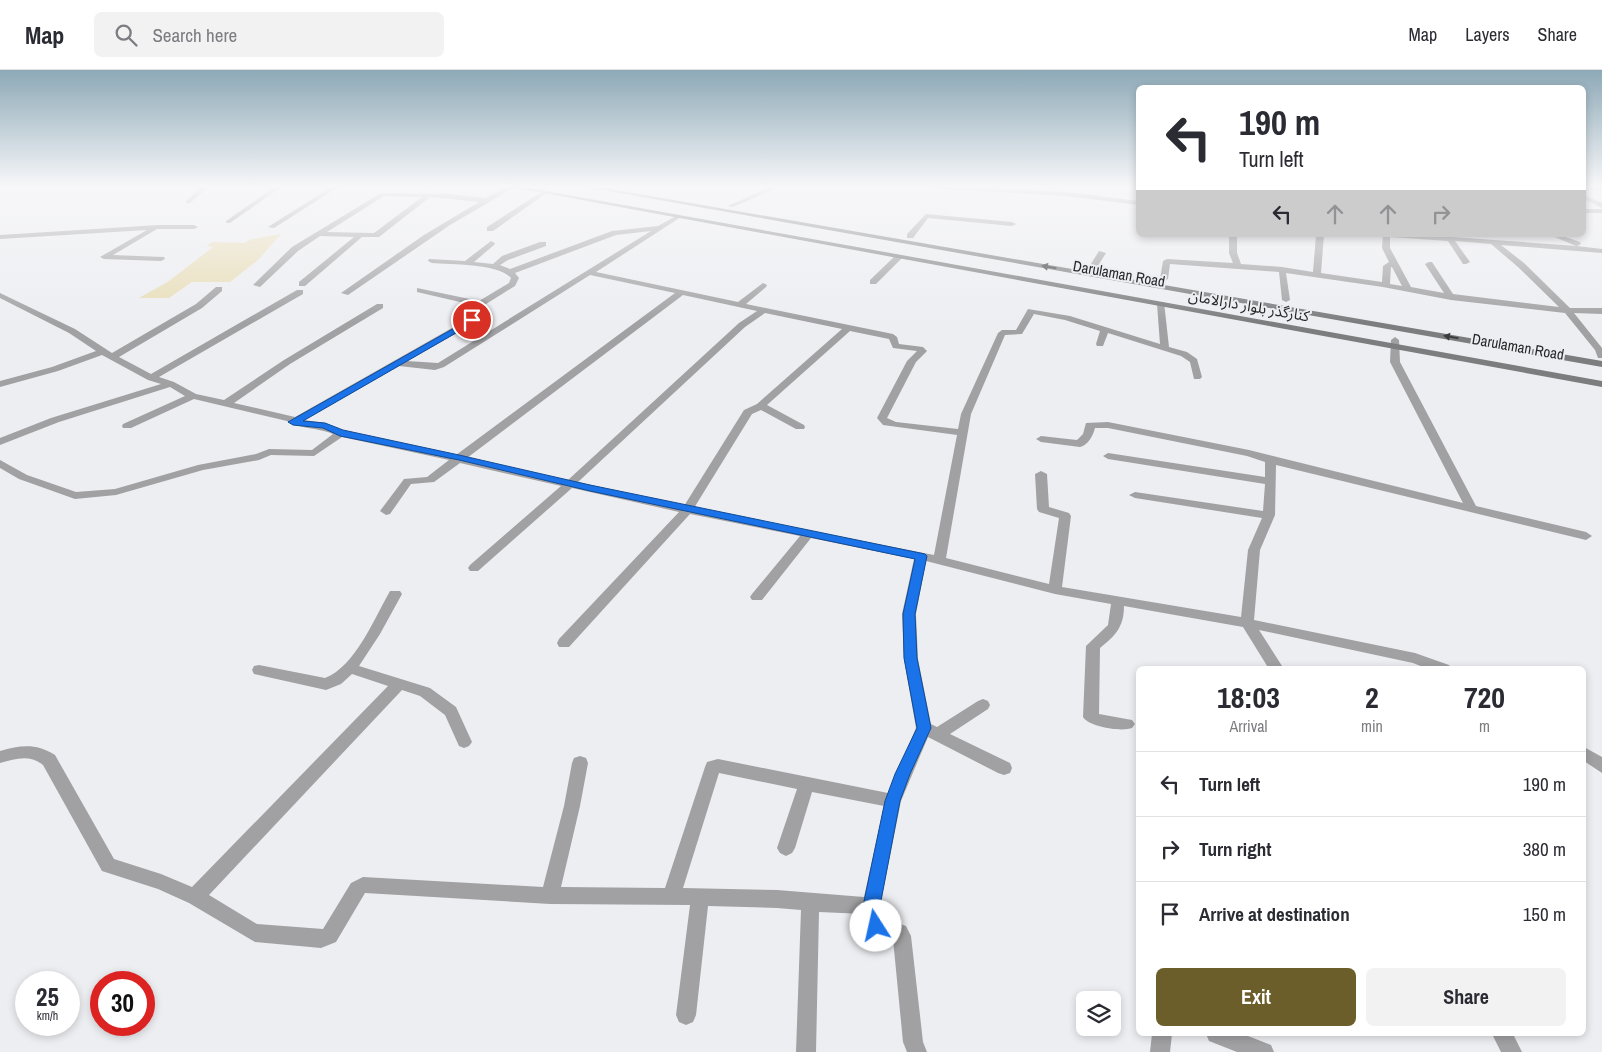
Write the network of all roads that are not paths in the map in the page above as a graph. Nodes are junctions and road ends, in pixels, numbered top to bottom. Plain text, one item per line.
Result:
1 (74, 232) edge
2 (148, 232) edge
3 (321, 232) edge
4 (382, 232) edge
5 (431, 232) edge
6 (626, 232) edge
7 (655, 232) edge
8 (760, 232) edge
9 (793, 232) edge
10 (853, 232) edge
11 (885, 232) edge
12 (913, 232) edge
13 (317, 234) junction
14 (360, 235) junction
15 (910, 236) junction
16 (0, 237) edge
17 (1233, 237) edge
18 (1320, 237) edge
19 (1387, 237) edge
20 (1448, 237) edge
21 (1559, 237) edge
22 (1493, 242) junction
23 (491, 243) dead end
24 (543, 244) dead end
25 (1583, 249) junction
26 (1602, 251) edge
27 (1102, 253) dead end
28 (899, 257) junction
29 (161, 259) dead end
30 (432, 261) dead end
31 (1466, 262) dead end
32 (1393, 263) junction
33 (466, 264) junction
34 (1429, 264) dead end
35 (1238, 265) junction
36 (494, 266) junction
37 (1093, 267) junction
38 (1282, 269) junction
39 (510, 272) junction
40 (590, 273) junction
41 (1317, 274) junction
42 (1164, 280) junction
43 (873, 282) dead end
44 (256, 285) dead end
45 (763, 285) dead end
46 (1386, 286) junction
47 (219, 289) dead end
48 (420, 290) dead end
49 (1408, 290) junction
50 (682, 292) junction
51 (345, 293) dead end
52 (0, 295) edge
53 (1451, 298) junction
54 (1286, 300) junction
55 (480, 304) junction
56 (741, 304) junction
57 (1161, 304) junction
58 (380, 306) dead end
59 (765, 310) junction
60 (1602, 311) edge
61 (1570, 312) junction
62 (849, 327) junction
63 (1105, 330) junction
64 (1395, 343) junction
65 (1100, 344) dead end
66 (1165, 348) junction
67 (103, 352) junction
68 (112, 357) junction
69 (1602, 359) edge
70 (398, 363) junction
71 (1197, 377) dead end
72 (151, 378) junction
73 (1600, 383) edge
74 (0, 384) edge
75 (171, 384) junction
76 (193, 396) junction
77 (224, 404) junction
78 (761, 406) junction
79 (293, 422) junction
80 (127, 426) dead end
81 (800, 426) dead end
82 (340, 433) junction
83 (962, 434) junction
84 (1041, 439) dead end
85 (0, 442) edge
86 (1108, 456) dead end
87 (459, 458) junction
88 (1271, 460) junction
89 (0, 463) edge
90 (1041, 474) dead end
91 (1270, 481) junction
92 (570, 484) junction
93 (1135, 495) dead end
94 (1472, 509) junction
95 (687, 510) junction
96 (386, 511) dead end
97 (1269, 515) junction
98 (809, 533) junction
99 (1586, 536) dead end
100 (921, 556) junction
101 (939, 560) junction
102 (474, 568) dead end
103 (1055, 590) junction
104 (395, 594) dead end
105 (757, 597) dead end
106 (1118, 602) junction
107 (1247, 623) junction
108 (564, 643) dead end
109 (1275, 666) edge
110 (1436, 666) edge
111 (349, 668) junction
112 (259, 670) dead end
113 (400, 683) junction
114 (983, 704) dead end
115 (1127, 724) dead end
116 (930, 731) junction
117 (464, 742) dead end
118 (1586, 754) edge
119 (0, 757) edge
120 (580, 763) dead end
121 (1602, 766) edge
122 (1004, 768) dead end
123 (806, 785) junction
124 (893, 801) junction
125 (786, 848) dead end
126 (550, 896) junction
127 (195, 897) junction
128 (671, 898) junction
129 (700, 898) junction
130 (810, 903) junction
131 (871, 906) junction
132 (686, 1015) dead end
133 (1162, 1036) edge
134 (1221, 1036) edge
135 (1503, 1036) edge
136 (806, 1052) edge
137 (917, 1052) edge
138 (1160, 1052) edge
139 (1264, 1052) edge
140 (1512, 1052) edge

1 - 16 street
2 - 29 street
3 - 13 street
4 - 14 street
5 - 51 street
6 - 39 street
7 - 40 street
8 - 28 street, کنارگذر بلوار دارالامان
9 - 64 street, Darulaman Road
69 -> 10 street, Darulaman Road
11 - 15 street, کنارگذر بلوار دارالامان
12 - 15 street
13 - 14 street
13 - 44 street
14 - 72 street
15 - 37 street, کنارگذر بلوار دارالامان
17 - 35 street
18 - 41 street
19 - 32 street
20 - 22 street
20 - 31 street
21 - 25 street
22 - 25 street
22 - 61 street
23 - 33 street
24 - 36 street
25 - 26 street
27 - 37 street
28 - 43 street
28 - 57 street, کنارگذر بلوار دارالامان
30 - 33 street
32 - 46 street
32 - 49 street
33 - 36 street
34 - 53 street
35 - 38 street
35 - 42 street
36 - 39 street
37 - 42 street, کنارگذر بلوار دارالامان
38 - 41 street
38 - 54 street
39 - 55 street
40 - 50 street
40 - 70 street
41 - 46 street
42 - 54 street, کنارگذر بلوار دارالامان
45 - 56 street
46 - 49 street
47 - 68 street
48 - 55 street
49 - 53 street
50 - 56 street
50 - 87 street
52 - 67 street
53 - 61 street
54 - 69 street, کنارگذر بلوار دارالامان
55 - 70 street
56 - 59 street
57 - 64 street, کنارگذر بلوار دارالامان
57 - 66 street
58 - 77 street
59 - 62 street
59 - 92 street
60 - 61 street
61 - 69 street
62 - 78 street
62 - 83 street
63 - 65 street
63 - 66 street
63 - 83 street
64 - 73 street, کنارگذر بلوار دارالامان
64 - 94 street
66 - 71 street
67 - 68 street
67 - 74 street
68 - 72 street
70 - 79 street
72 - 75 street
75 - 76 street
75 - 85 street
76 - 77 street
76 - 80 street
77 - 79 street
78 - 81 street
78 - 95 street
79 - 82 street
82 - 87 street
82 - 89 street
83 - 101 street
84 - 88 street
86 - 91 street
87 - 92 street
87 - 96 street
88 - 91 street
88 - 94 street
90 - 103 street
91 - 97 street
92 - 95 street
92 - 102 street
93 - 97 street
94 - 99 street
95 - 98 street
95 - 108 street
97 - 107 street
98 - 100 street
98 - 105 street
100 - 101 street
100 - 116 street
101 - 103 street
103 - 106 street
104 - 111 street
106 - 107 street
106 - 115 street
107 - 109 street
107 - 110 street
111 - 112 street
111 - 113 street
113 - 117 street
113 - 127 street
114 - 116 street
116 - 122 street
116 - 124 street
118 - 121 street
119 - 127 street
120 - 126 street
123 - 124 street
123 - 125 street
123 - 128 street
124 - 131 street
126 - 127 street
126 - 128 street
128 - 129 street
129 - 130 street
129 - 132 street
130 - 131 street
130 - 136 street
131 - 137 street
133 - 138 street
134 - 139 street
135 - 140 street

